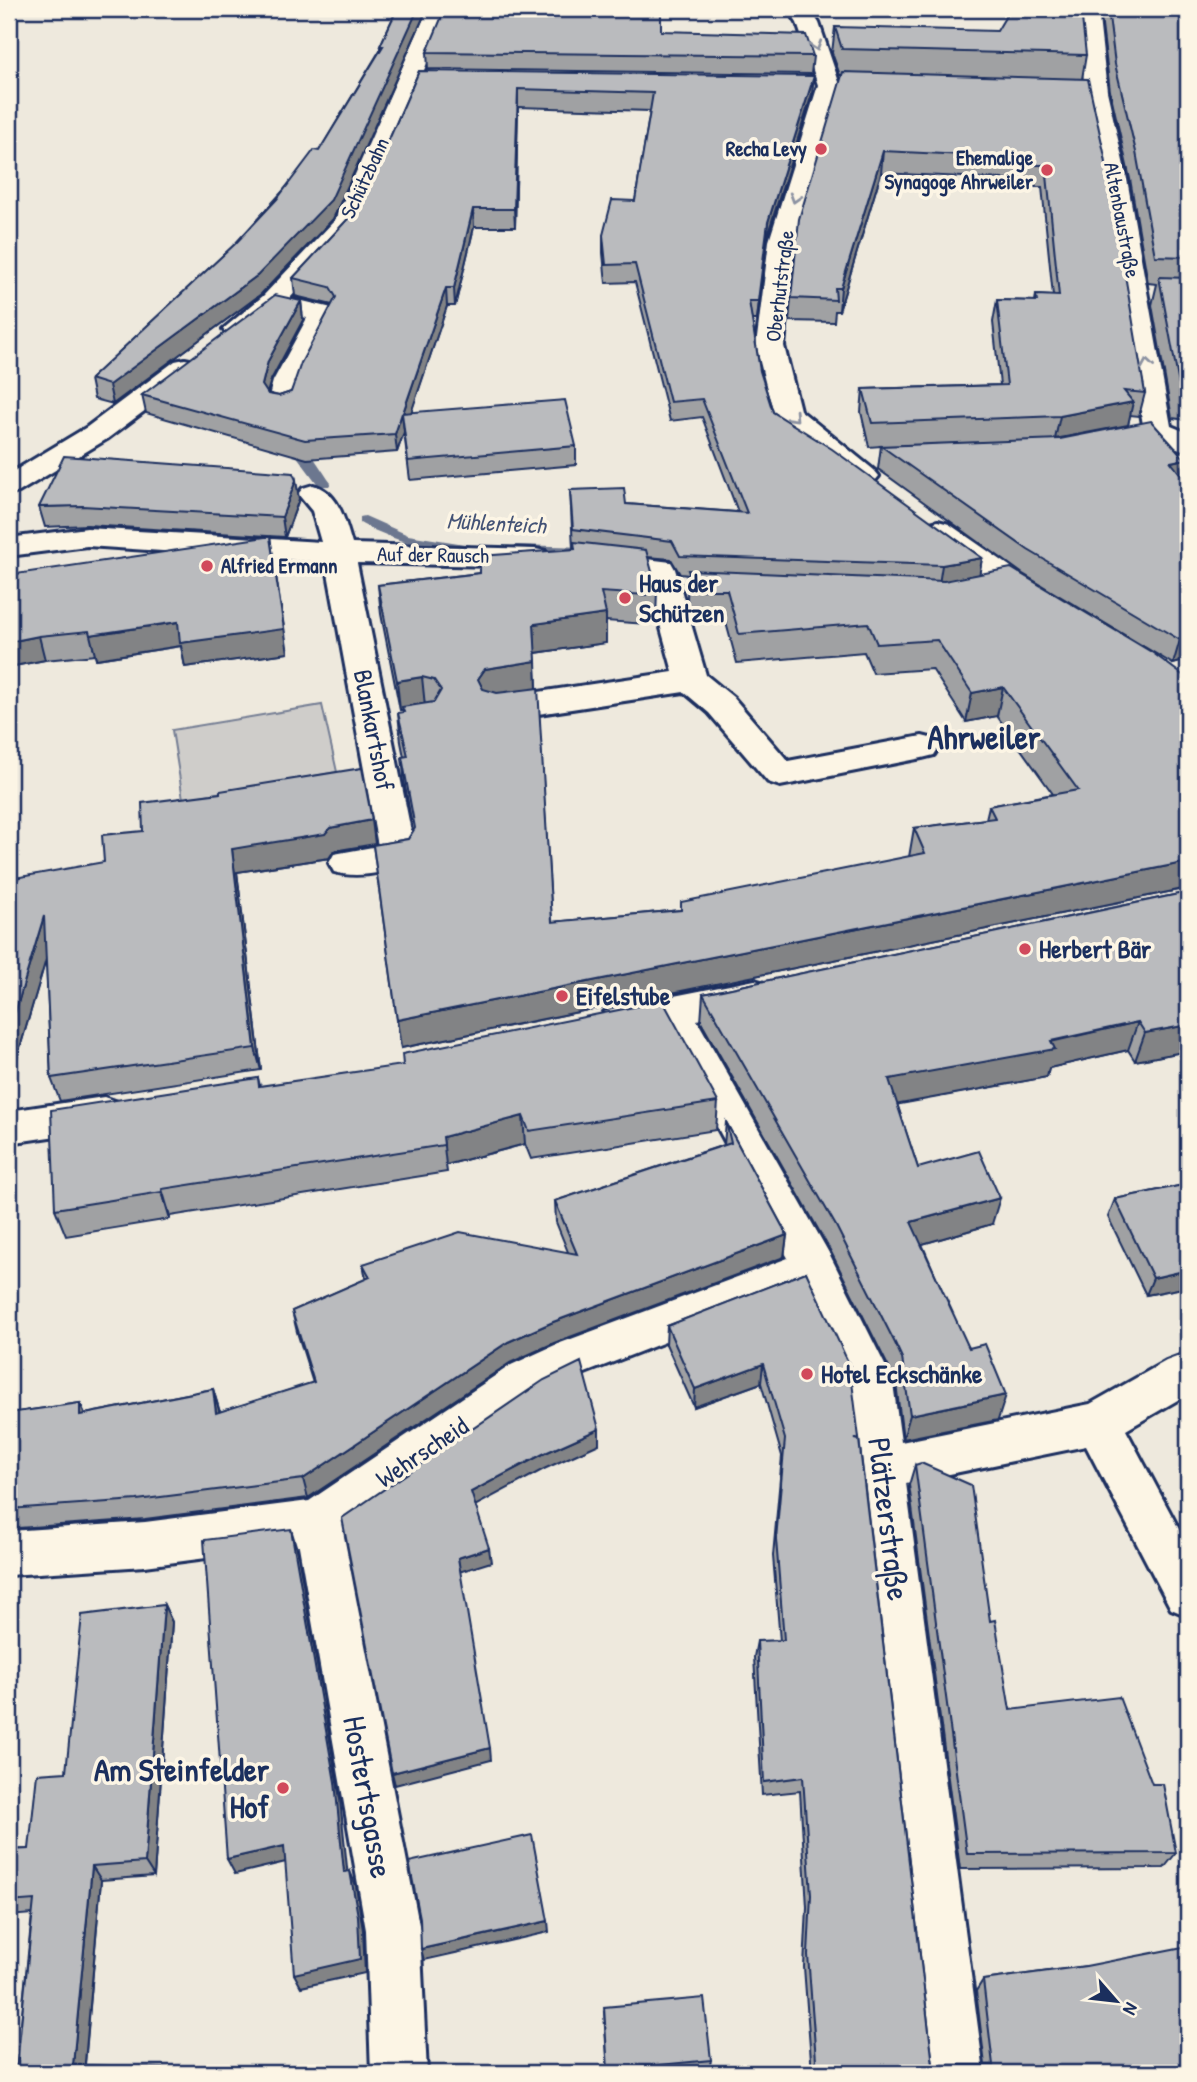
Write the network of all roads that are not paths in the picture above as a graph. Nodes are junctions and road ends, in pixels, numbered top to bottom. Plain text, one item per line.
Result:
1 (439, 9) edge
2 (799, 9) edge
3 (1087, 9) edge
4 (411, 79) junction
5 (439, 80) edge
6 (801, 85) edge
7 (829, 85) junction
8 (856, 86) edge
9 (1070, 90) edge
10 (1096, 91) junction
11 (272, 302) junction
12 (281, 404) edge
13 (1188, 443) edge
14 (881, 457) dead end
15 (841, 459) junction
16 (9, 486) edge
17 (884, 490) edge
18 (313, 494) dead end
19 (915, 513) edge
20 (9, 547) edge
21 (340, 553) junction
22 (1011, 583) junction
23 (975, 590) edge
24 (1068, 618) edge
25 (691, 680) junction
26 (499, 709) edge
27 (922, 747) dead end
28 (347, 863) dead end
29 (795, 986) edge
30 (673, 1011) junction
31 (580, 1030) edge
32 (143, 1107) edge
33 (9, 1127) edge
34 (814, 1266) junction
35 (1182, 1375) dead end
36 (1097, 1423) junction
37 (882, 1467) junction
38 (318, 1522) junction
39 (9, 1553) edge
40 (1188, 1593) edge
41 (399, 2073) edge
42 (956, 2073) edge

1 - 4 street, Schützbahn
2 -> 7 street
3 - 10 street, Altenbaustraße
4 - 5 street
4 - 11 street, Schützbahn
6 - 7 street
7 - 8 street
7 -> 15 street, Oberhutstraße
9 - 10 street
13 -> 10 street, Altenbaustraße
11 - 12 street
11 - 16 street, Schützbahn
14 - 15 street
15 - 17 street, Oberhutstraße
18 - 21 street, Blankartshof
19 - 22 street
20 - 21 street, Auf der Rausch
21 - 25 street, Auf der Rausch
21 - 28 street, Blankartshof
22 - 23 street
22 - 24 street
25 - 26 street
25 - 27 street
29 - 30 street
30 - 31 street
30 - 34 street, Plätzerstraße
32 - 33 street
34 - 37 street, Plätzerstraße
34 - 38 street, Wehrscheid
35 - 36 street
36 - 37 street
36 - 40 street
37 - 42 street, Plätzerstraße
38 - 39 street, Wehrscheid
38 - 41 street, Hostertsgasse

